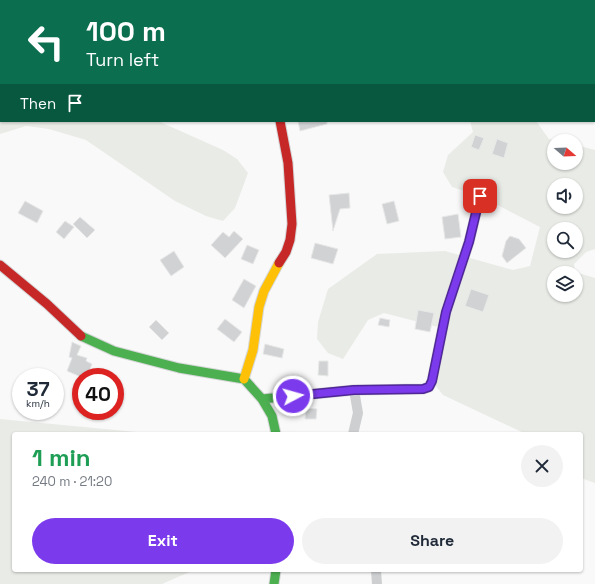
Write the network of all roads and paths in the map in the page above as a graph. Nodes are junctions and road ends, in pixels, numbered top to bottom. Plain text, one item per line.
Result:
1 (280, 122) edge
2 (480, 196) dead end
3 (0, 265) edge
4 (244, 379) junction
5 (354, 390) junction
6 (262, 399) junction
7 (276, 432) edge
8 (353, 432) edge
9 (276, 572) edge
10 (376, 572) edge
11 (274, 584) edge
12 (377, 584) edge

1 - 4 street
2 - 5 street
3 - 4 street
4 - 6 street
5 - 6 street
5 - 8 street
6 - 7 street
9 - 11 street
10 - 12 street

